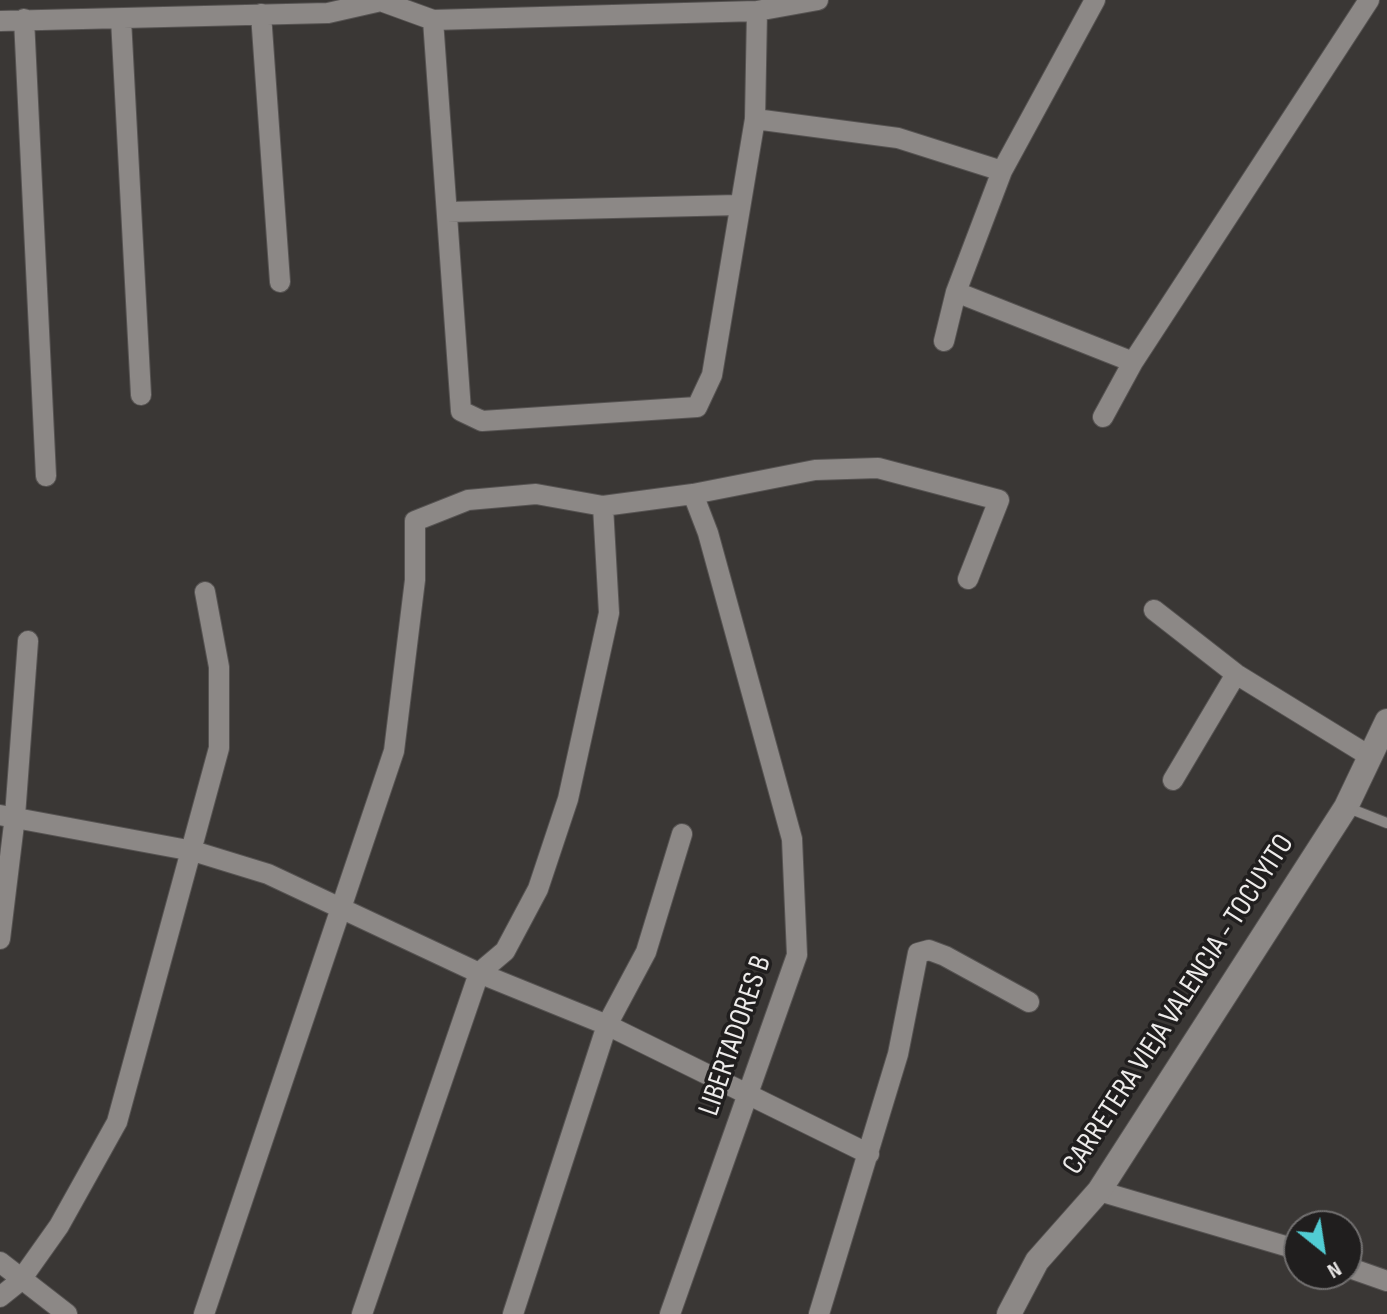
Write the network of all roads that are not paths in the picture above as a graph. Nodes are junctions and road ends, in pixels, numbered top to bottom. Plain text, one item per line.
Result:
1 (380, 0) edge
2 (818, 0) edge
3 (1095, 0) edge
4 (1369, 0) edge
5 (678, 7) edge
6 (757, 11) junction
7 (261, 14) junction
8 (24, 19) junction
9 (121, 19) junction
10 (433, 20) junction
11 (0, 21) edge
12 (755, 119) junction
13 (1002, 171) junction
14 (738, 205) junction
15 (447, 212) junction
16 (280, 282) dead end
17 (956, 292) junction
18 (944, 341) dead end
19 (1133, 362) junction
20 (141, 395) dead end
21 (1103, 417) dead end
22 (46, 476) dead end
23 (693, 494) junction
24 (603, 506) junction
25 (968, 579) dead end
26 (205, 592) dead end
27 (1154, 610) dead end
28 (28, 641) dead end
29 (1236, 674) junction
30 (1387, 721) edge
31 (1371, 757) junction
32 (1173, 780) dead end
33 (1346, 807) junction
34 (8, 815) edge
35 (1387, 823) edge
36 (682, 834) dead end
37 (193, 851) junction
38 (340, 908) junction
39 (0, 939) edge
40 (479, 973) junction
41 (1029, 1002) dead end
42 (607, 1025) junction
43 (747, 1095) junction
44 (869, 1154) junction
45 (1099, 1191) junction
46 (1283, 1245) edge
47 (0, 1262) edge
48 (1363, 1273) edge
49 (20, 1281) junction
50 (1387, 1281) edge
51 (0, 1297) edge
52 (67, 1314) edge
53 (204, 1314) edge
54 (362, 1314) edge
55 (513, 1314) edge
56 (670, 1314) edge
57 (819, 1314) edge
58 (1009, 1314) edge

1 - 7 street
1 - 10 street
2 - 6 street
3 - 13 street
4 - 19 street
5 - 6 street
5 - 10 street
6 - 12 street
7 - 9 street
7 - 16 street
8 - 9 street
8 - 11 street
8 - 22 street
9 - 20 street
10 - 15 street
12 - 13 street
12 - 14 street
13 - 17 street
14 - 15 street
14 - 15 street
17 - 18 street
17 - 19 street
19 - 21 street
23 - 24 street
23 - 25 street
23 - 43 street, LIBERTADORES B
24 - 38 street
24 - 40 street
26 - 37 street
27 - 29 street
28 - 34 street
29 - 31 street
29 - 32 street
30 - 31 street, CARRETERA VIEJA VALENCIA - TOCUYITO
31 - 33 street, CARRETERA VIEJA VALENCIA - TOCUYITO
33 - 35 lane
33 - 45 street, CARRETERA VIEJA VALENCIA - TOCUYITO
34 - 37 street
34 - 39 street
36 - 42 street
37 - 38 street
37 - 49 street
38 - 40 street
38 - 53 street
40 - 42 street
40 - 54 street
41 - 44 street
42 - 43 street
42 - 55 street
43 - 44 street
43 - 56 street, LIBERTADORES B
44 - 57 street
45 - 46 street
45 - 58 street, CARRETERA VIEJA VALENCIA - TOCUYITO
47 - 49 street
48 - 50 street
49 - 51 street
49 - 52 street

